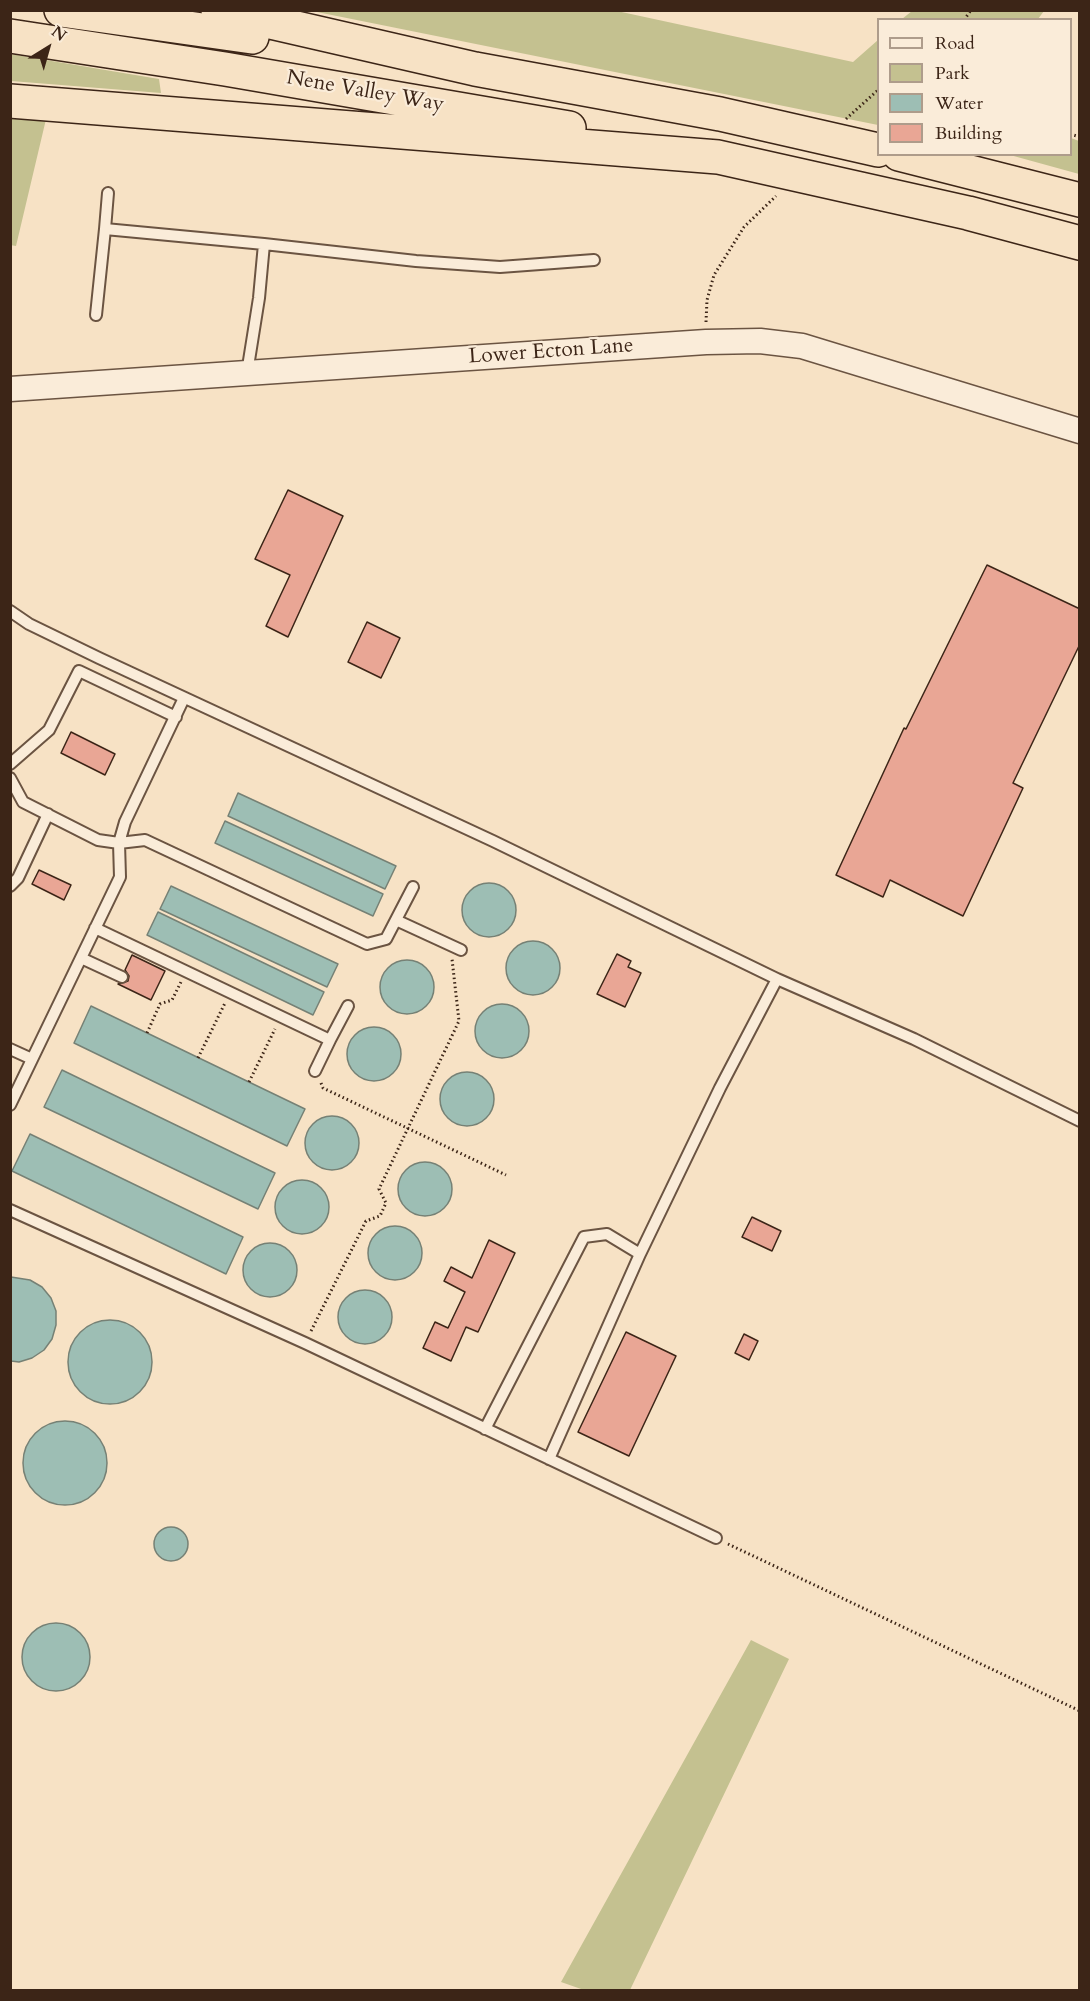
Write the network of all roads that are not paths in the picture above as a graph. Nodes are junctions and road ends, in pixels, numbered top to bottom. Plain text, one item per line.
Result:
1 (60, 10) edge
2 (218, 10) edge
3 (10, 36) edge
4 (475, 69) junction
5 (10, 101) edge
6 (877, 150) edge
7 (907, 156) edge
8 (718, 157) junction
9 (108, 193) dead end
10 (1080, 200) edge
11 (105, 230) junction
12 (1080, 243) edge
13 (264, 244) junction
14 (594, 260) dead end
15 (96, 315) dead end
16 (247, 373) junction
17 (10, 389) edge
18 (1080, 431) edge
19 (10, 610) edge
20 (184, 698) junction
21 (176, 717) junction
22 (10, 765) edge
23 (10, 778) edge
24 (48, 814) junction
25 (118, 843) junction
26 (10, 886) edge
27 (413, 887) dead end
28 (398, 921) junction
29 (95, 928) junction
30 (461, 950) dead end
31 (81, 958) junction
32 (122, 977) dead end
33 (777, 979) junction
34 (348, 1006) dead end
35 (330, 1040) junction
36 (10, 1049) edge
37 (32, 1059) junction
38 (315, 1071) road end
39 (10, 1105) edge
40 (1080, 1122) edge
41 (10, 1210) edge
42 (640, 1254) junction
43 (485, 1429) junction
44 (549, 1459) junction
45 (716, 1538) road end

1 - 4 highway, Nene Valley Way
2 - 4 highway
3 - 8 highway, Nene Valley Way
4 - 6 highway
5 - 8 highway
7 - 10 highway
8 - 12 highway
9 - 11 lane
11 - 13 lane
11 - 15 lane
13 - 14 lane
13 - 16 lane
16 - 17 street, Lower Ecton Lane
16 - 18 street, Lower Ecton Lane
19 - 20 lane
20 - 21 lane
20 - 33 lane
21 - 22 lane
21 - 25 lane
23 - 24 lane
24 - 25 lane
24 - 26 lane
25 - 28 lane
25 - 29 lane
27 - 28 lane
28 - 30 lane
29 - 31 lane
29 - 35 lane
31 - 32 lane
31 - 37 lane
33 - 40 lane
33 - 42 lane
34 - 35 lane
35 - 38 lane
36 - 37 lane
37 - 39 lane
41 - 43 lane
42 - 43 lane
42 - 44 lane
43 - 44 lane
44 - 45 lane

